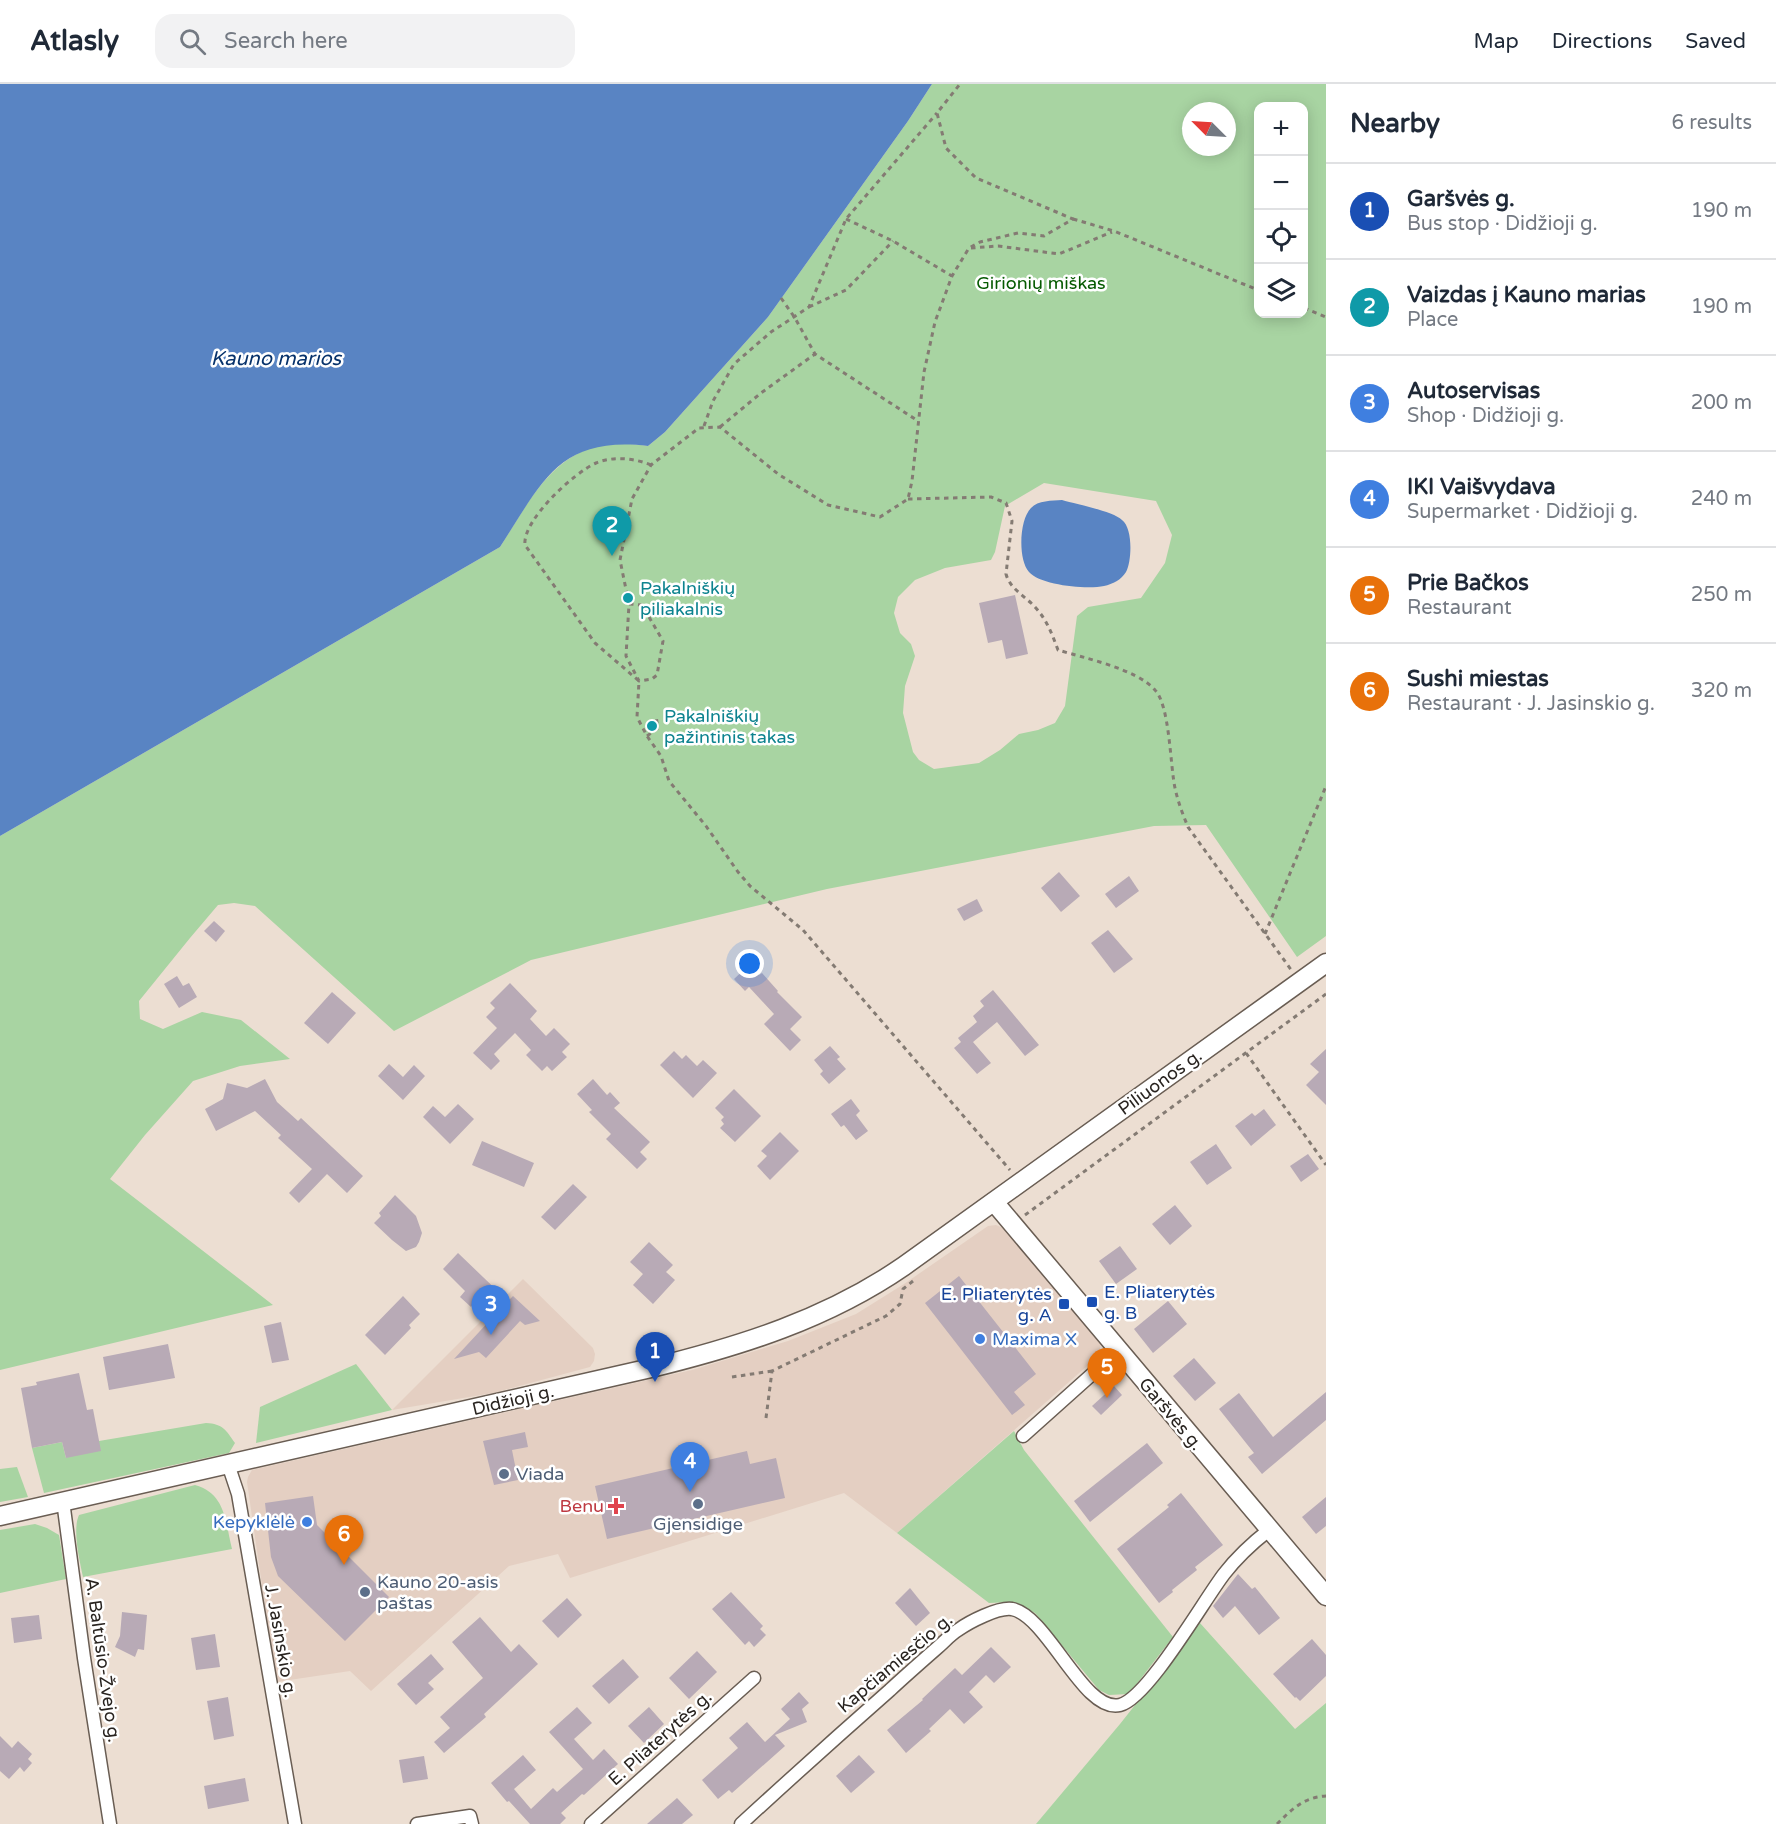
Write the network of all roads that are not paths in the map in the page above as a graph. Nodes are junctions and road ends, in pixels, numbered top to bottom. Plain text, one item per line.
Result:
1 (1326, 963) edge
2 (994, 1202) junction
3 (1118, 1351) junction
4 (1023, 1436) dead end
5 (228, 1464) junction
6 (63, 1501) junction
7 (0, 1516) edge
8 (1269, 1530) junction
9 (1326, 1596) edge
10 (754, 1678) dead end
11 (471, 1820) edge
12 (110, 1824) edge
13 (295, 1824) edge
14 (417, 1824) edge
15 (591, 1824) edge
16 (741, 1824) edge

1 - 2 main road, Piliuonos g.
2 - 3 main road, Garšvės g.
2 - 5 main road, Didžioji g.
3 - 4 street
3 - 8 main road, Garšvės g.
5 - 6 main road, Didžioji g.
5 - 13 street, J. Jasinskio g.
6 - 7 main road, Didžioji g.
6 - 12 street, A. Baltūsio-Žvejo g.
8 - 9 main road, Garšvės g.
8 - 16 street, Kapčiamiesčio g.
10 - 15 street, E. Pliaterytės g.
11 - 14 street

